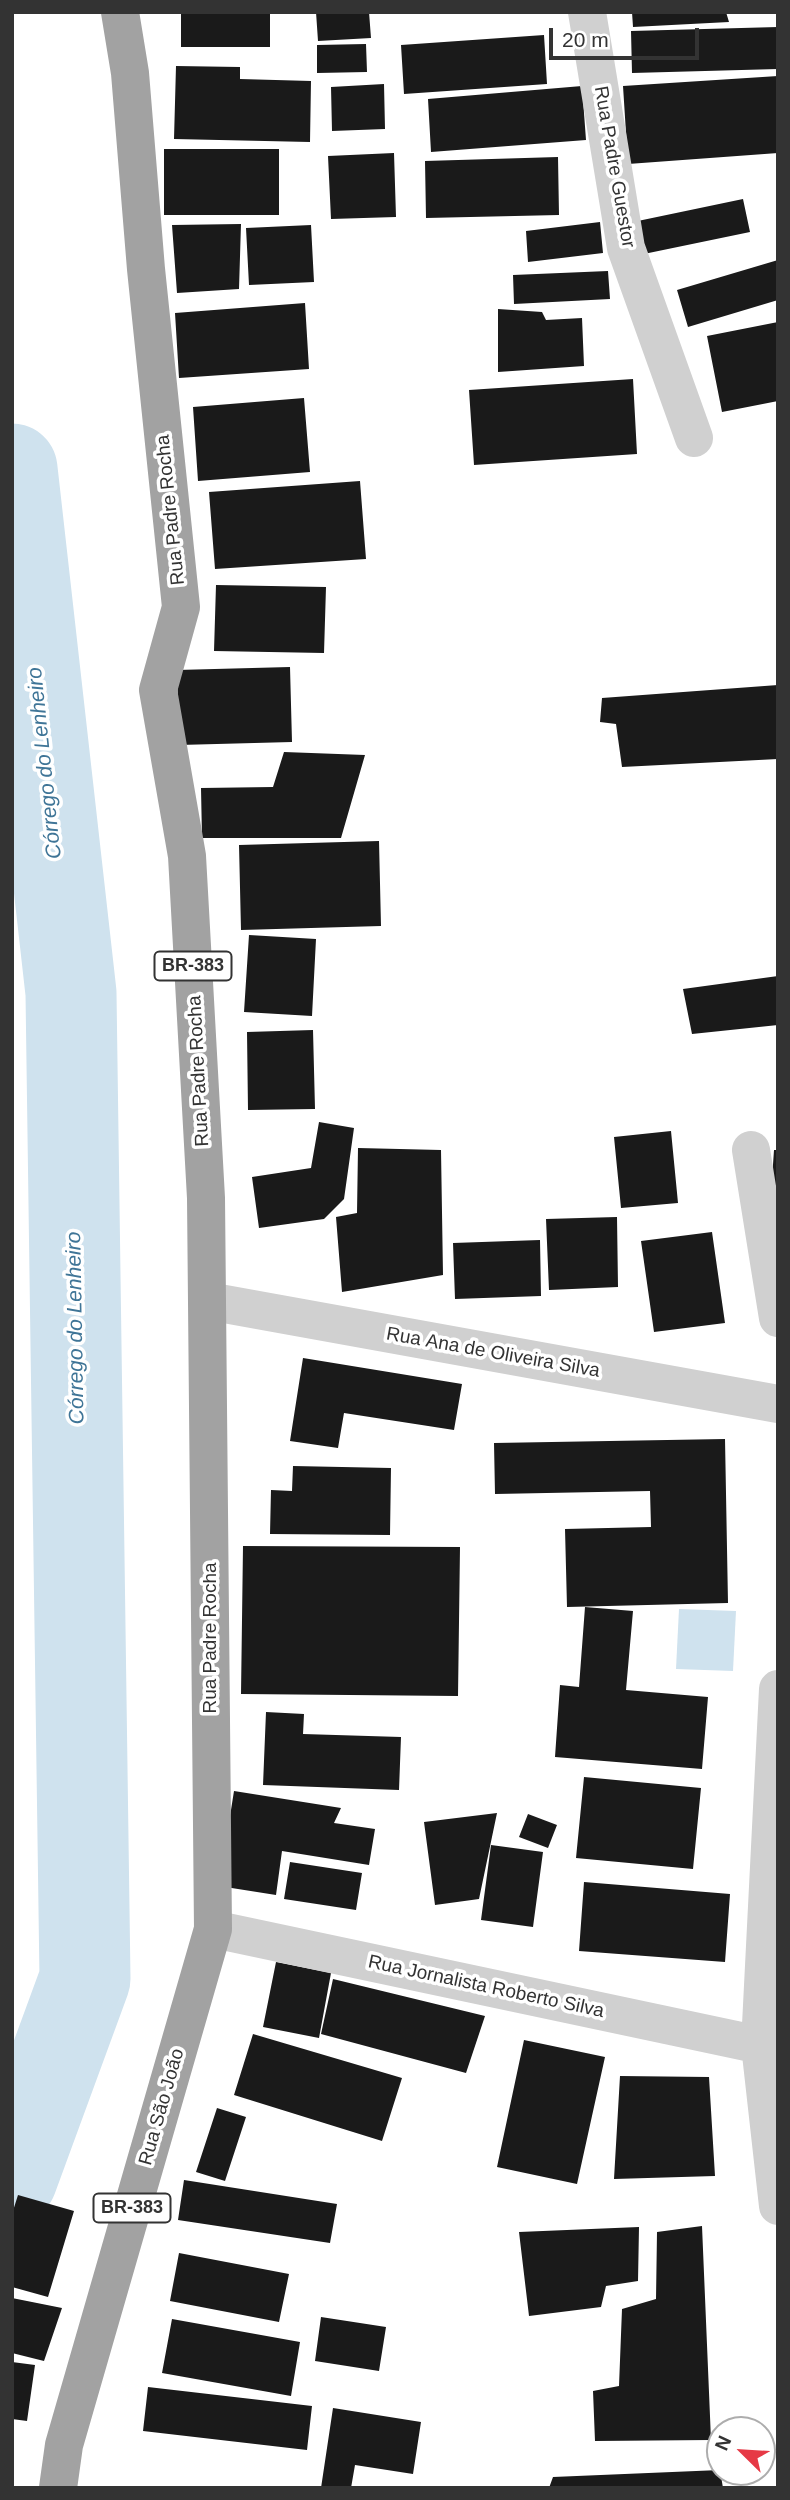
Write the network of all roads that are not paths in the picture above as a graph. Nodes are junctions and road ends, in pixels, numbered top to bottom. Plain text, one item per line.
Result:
1 (120, 12) edge
2 (587, 12) edge
3 (694, 438) dead end
4 (751, 1150) dead end
5 (208, 1301) junction
6 (778, 1318) edge
7 (778, 1404) edge
8 (778, 1689) edge
9 (213, 1929) junction
10 (760, 2045) junction
11 (778, 2206) edge
12 (58, 2488) edge

1 - 5 highway, Rua Padre Rocha / BR-383
2 - 3 street, Rua Padre Guestor
4 - 6 street
5 - 7 street, Rua Ana de Oliveira Silva
5 - 9 highway, Rua Padre Rocha / BR-383
8 - 10 street
9 - 10 street, Rua Jornalista Roberto Silva
9 - 12 highway, Rua São João / BR-383
10 - 11 street

